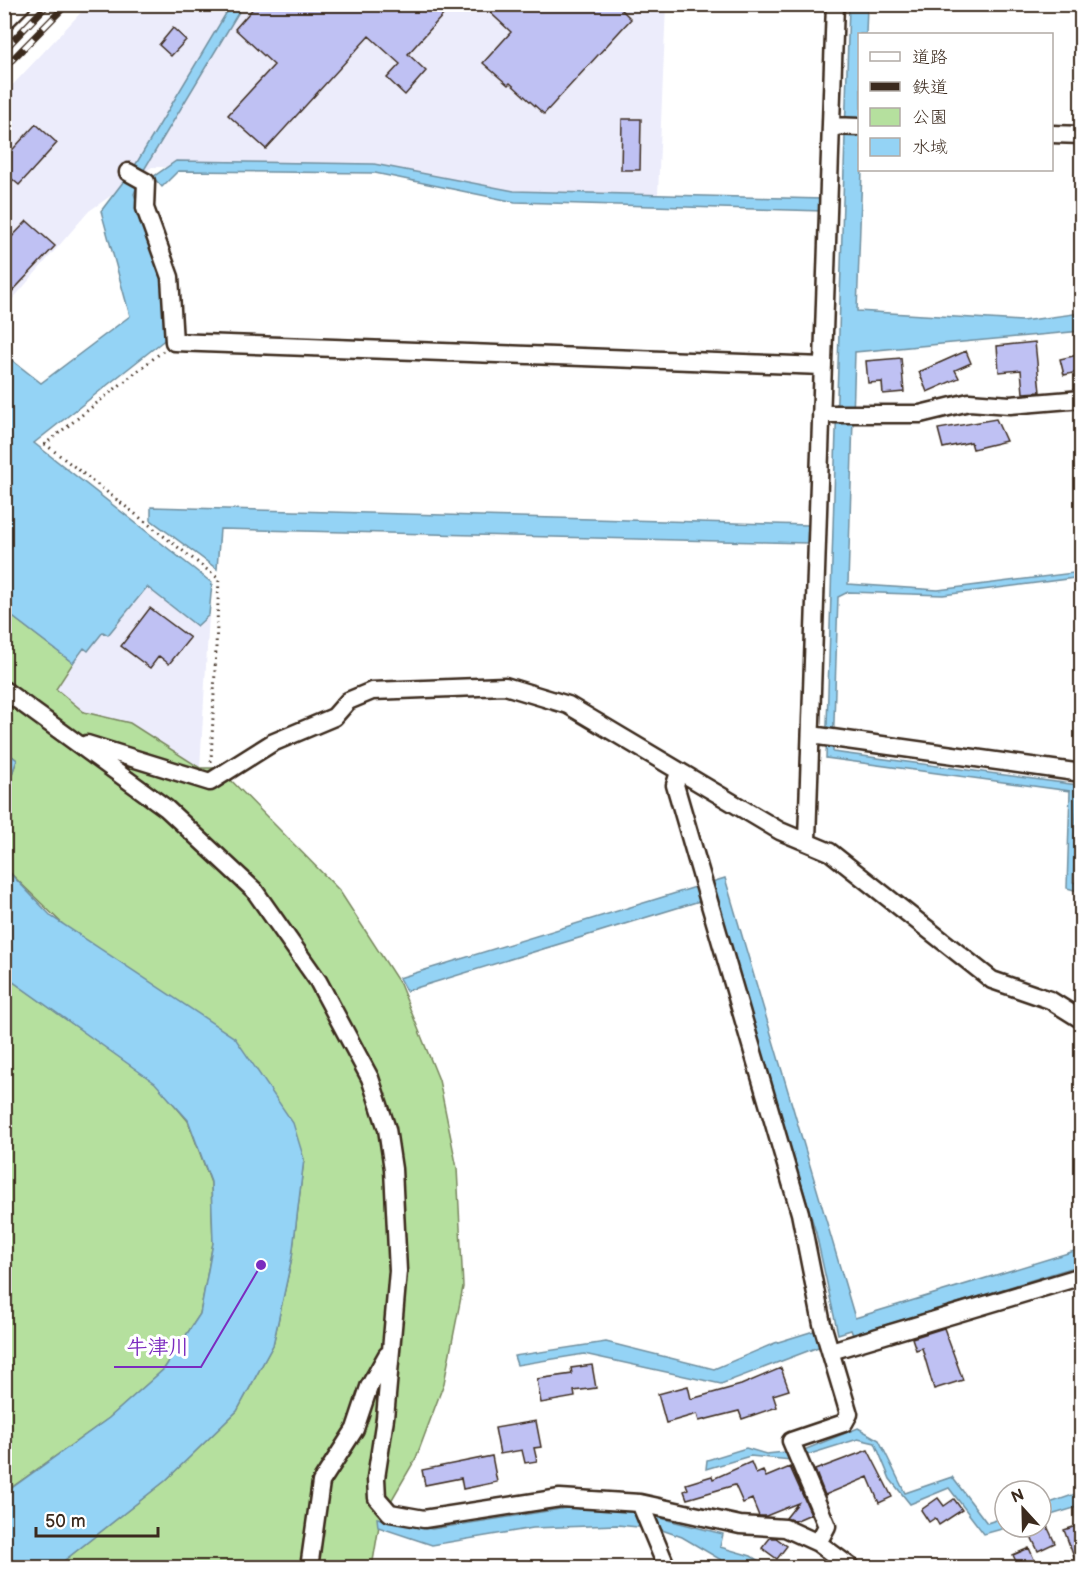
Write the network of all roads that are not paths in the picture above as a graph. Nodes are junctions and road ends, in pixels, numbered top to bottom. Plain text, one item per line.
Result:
1 (22, 4) edge
2 (835, 4) edge
3 (4, 22) edge
4 (831, 126) junction
5 (858, 127) edge
6 (1053, 134) edge
7 (1082, 135) edge
8 (128, 172) dead end
9 (823, 366) junction
10 (1082, 399) edge
11 (821, 414) junction
12 (4, 690) edge
13 (823, 737) junction
14 (75, 740) junction
15 (679, 772) junction
16 (1082, 773) edge
17 (807, 840) junction
18 (1082, 1020) edge
19 (1082, 1276) edge
20 (831, 1351) junction
21 (388, 1352) junction
22 (640, 1503) junction
23 (818, 1543) junction
24 (309, 1568) edge
25 (667, 1568) edge
26 (852, 1568) edge

1 - 3 street
2 - 4 street
4 - 5 street
4 - 9 street
6 - 7 street
8 - 9 street
9 - 11 street
10 - 11 street
11 - 13 street
12 - 14 street
13 - 16 street
13 - 17 street
14 - 15 street
14 - 21 street
15 - 17 street
15 - 20 street
17 - 18 street
19 - 20 street
20 - 23 street
21 - 22 street
21 - 24 street
22 - 23 street
22 - 25 street
23 - 26 street

